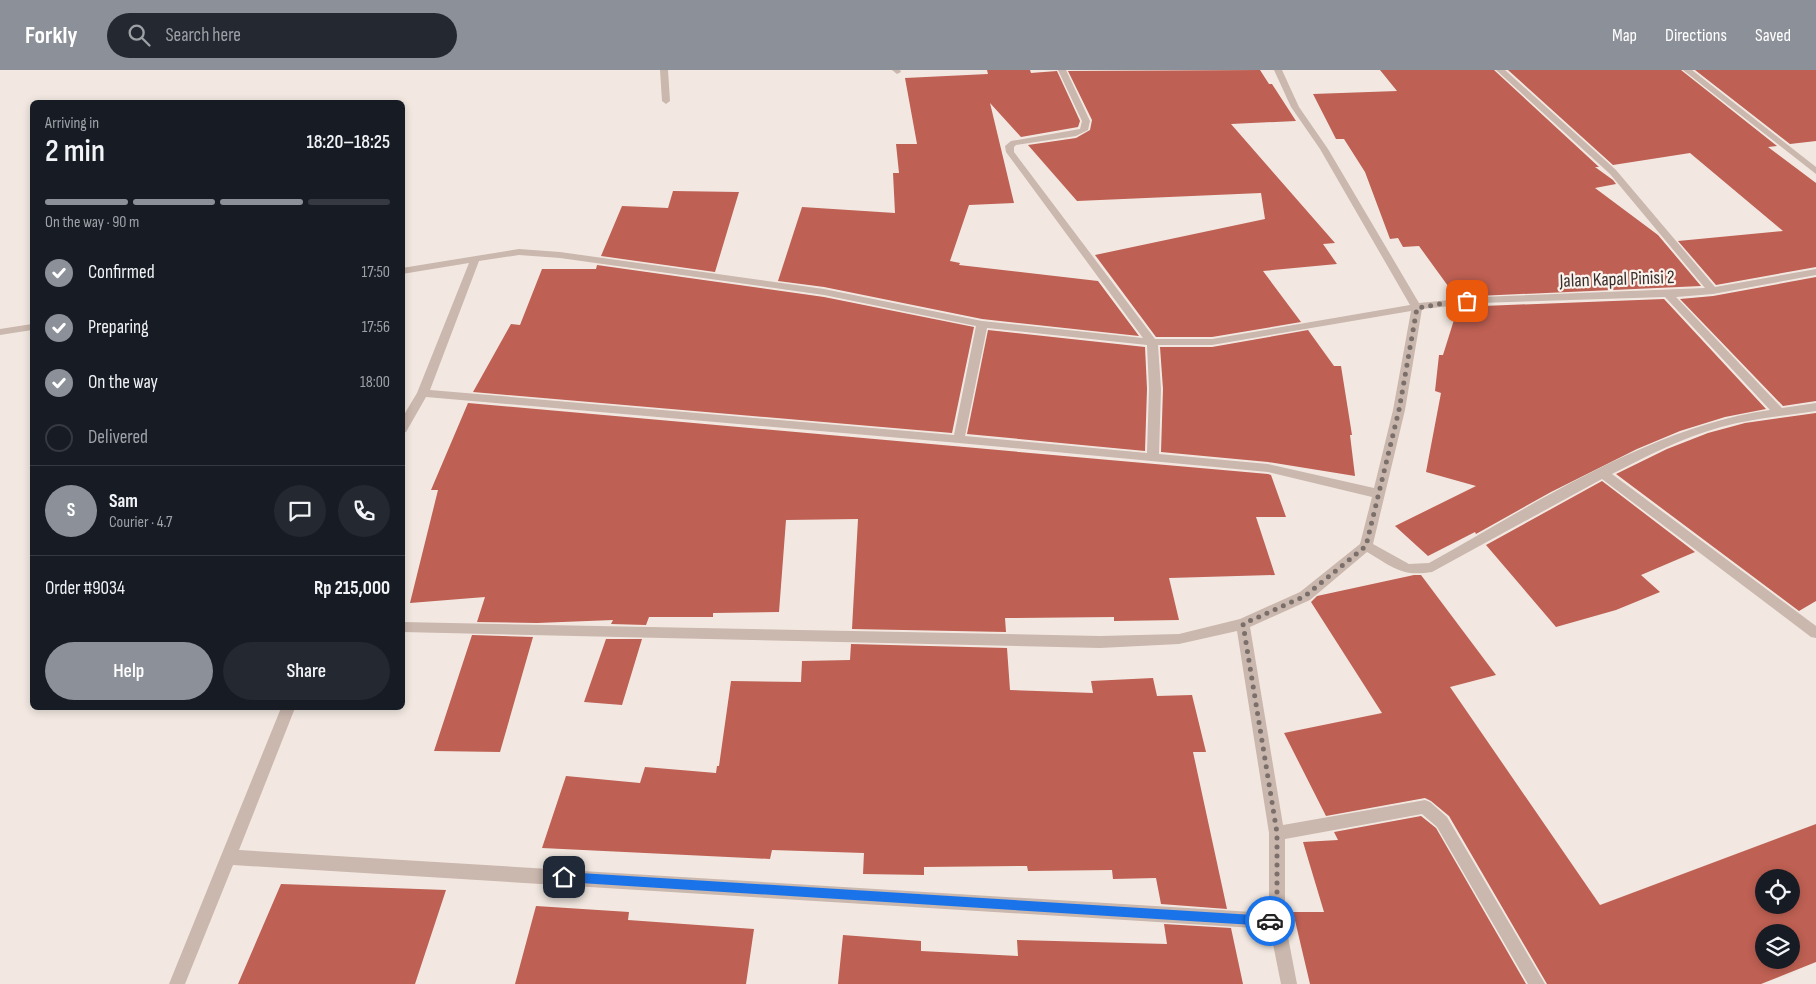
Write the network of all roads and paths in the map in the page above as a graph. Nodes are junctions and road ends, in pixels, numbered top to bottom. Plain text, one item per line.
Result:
1 (664, 70) edge
2 (1062, 70) edge
3 (1278, 70) edge
4 (1500, 70) edge
5 (1687, 70) edge
6 (666, 102) dead end
7 (1816, 171) edge
8 (474, 260) junction
9 (405, 271) edge
10 (1816, 272) edge
11 (1713, 291) junction
12 (1668, 294) junction
13 (1417, 308) junction
14 (982, 324) junction
15 (30, 327) edge
16 (0, 332) edge
17 (1152, 342) junction
18 (423, 393) junction
19 (1816, 407) edge
20 (1780, 413) junction
21 (405, 424) edge
22 (959, 439) junction
23 (1153, 458) junction
24 (1604, 473) junction
25 (1380, 494) junction
26 (1366, 546) junction
27 (1243, 624) junction
28 (405, 627) edge
29 (1816, 633) edge
30 (287, 710) edge
31 (1277, 833) junction
32 (228, 857) junction
33 (1277, 921) junction
34 (178, 984) edge
35 (1289, 984) edge
36 (1536, 984) edge

1 - 6 street
2 - 17 street
3 - 13 street
4 - 11 street
5 - 7 street
8 - 9 street, Jalan Kapal Pinisi 2
8 - 14 street, Jalan Kapal Pinisi 2
8 - 18 street
10 - 11 street, Jalan Kapal Pinisi 2
11 - 12 street, Jalan Kapal Pinisi 2
12 - 13 street, Jalan Kapal Pinisi 2
12 - 20 street
13 - 17 street, Jalan Kapal Pinisi 2
13 - 25 street
14 - 17 street, Jalan Kapal Pinisi 2
14 - 22 street
15 - 16 street
17 - 23 street
18 - 21 street
18 - 22 street
19 - 20 street
20 - 24 street
22 - 23 street
23 - 25 street
24 - 26 street
24 - 29 street
25 - 26 street
26 - 27 street
27 - 28 street
27 - 31 street
30 - 32 street
31 - 33 street
31 - 36 street
32 - 33 street
32 - 34 street
33 - 35 street

